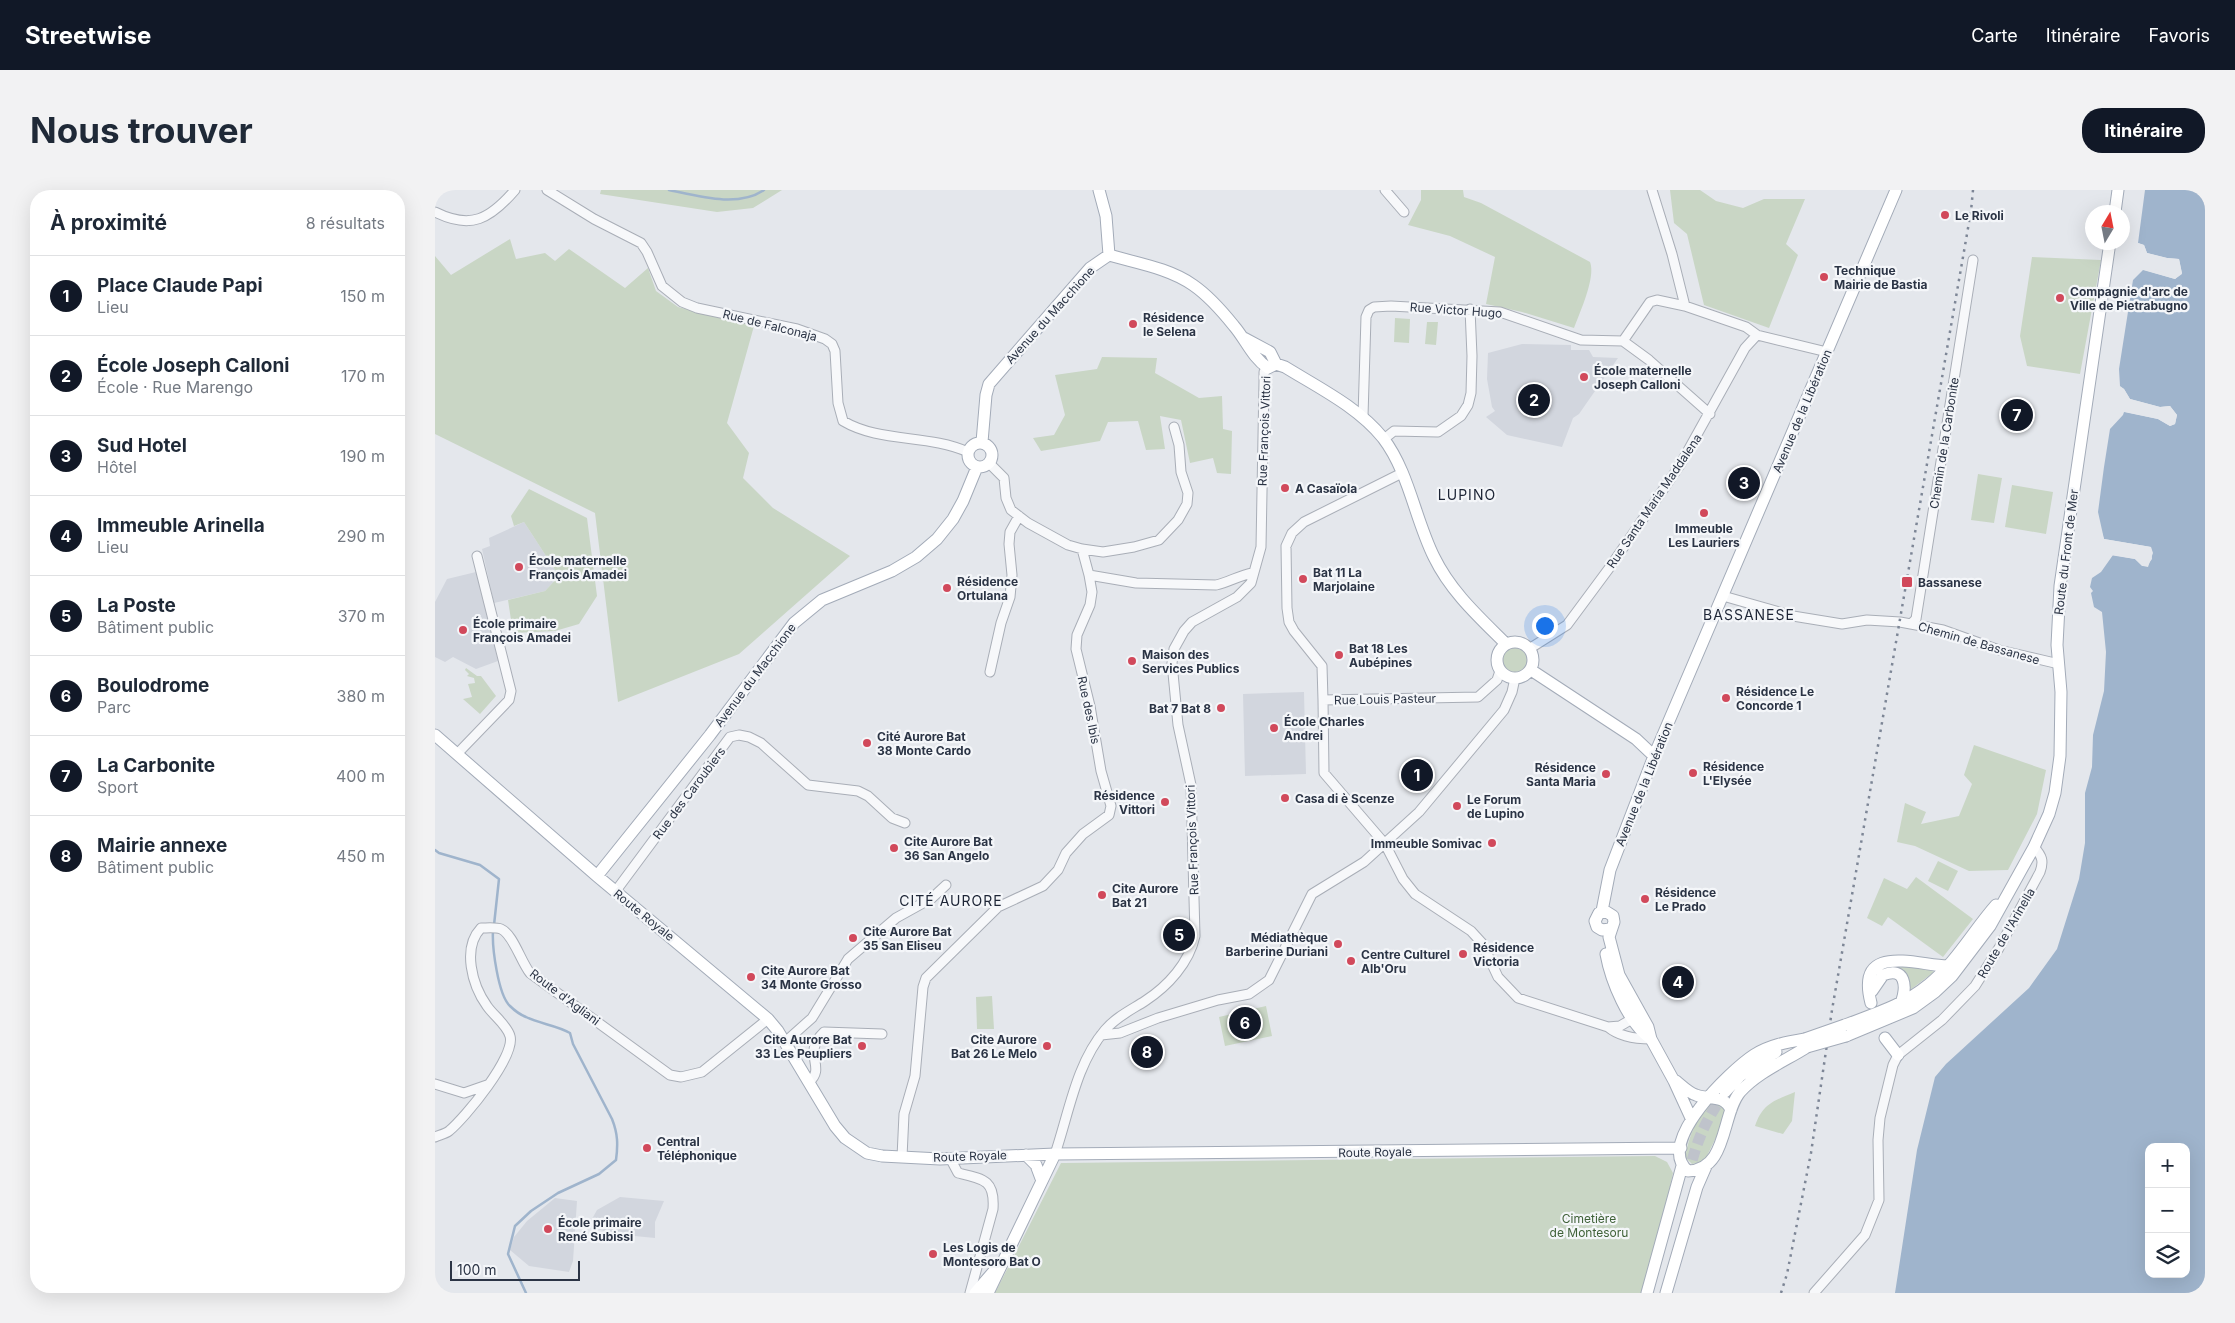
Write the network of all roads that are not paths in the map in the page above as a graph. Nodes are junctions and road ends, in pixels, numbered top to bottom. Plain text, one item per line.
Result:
1 (515, 190) edge
2 (547, 190) edge
3 (1099, 190) edge
4 (1385, 190) edge
5 (1652, 190) edge
6 (1896, 190) edge
7 (2118, 190) edge
8 (2116, 205) edge
9 (435, 212) edge
10 (1404, 212) dead end
11 (2109, 250) edge
12 (1109, 255) junction
13 (1973, 260) dead end
14 (1685, 306) junction
15 (1470, 309) junction
16 (1757, 335) junction
17 (1623, 340) junction
18 (1827, 352) junction
19 (1272, 366) junction
20 (1709, 414) junction
21 (1363, 416) junction
22 (1174, 427) dead end
23 (1384, 439) junction
24 (982, 442) junction
25 (968, 452) junction
26 (983, 465) junction
27 (1402, 472) junction
28 (1019, 516) junction
29 (1082, 549) junction
30 (477, 556) dead end
31 (1253, 573) junction
32 (1089, 575) junction
33 (1723, 596) junction
34 (1911, 624) junction
35 (1507, 644) junction
36 (1529, 649) junction
37 (2059, 664) junction
38 (1531, 670) junction
39 (1500, 671) junction
40 (990, 672) dead end
41 (1515, 678) junction
42 (1323, 700) junction
43 (435, 735) edge
44 (1636, 739) junction
45 (1661, 740) junction
46 (457, 754) junction
47 (1654, 756) junction
48 (905, 823) dead end
49 (1385, 844) junction
50 (2034, 847) junction
51 (597, 876) junction
52 (946, 885) dead end
53 (2014, 885) junction
54 (615, 892) junction
55 (1606, 930) junction
56 (1947, 966) junction
57 (1901, 1003) junction
58 (768, 1019) junction
59 (1628, 1022) junction
60 (1608, 1027) junction
61 (1846, 1030) junction
62 (882, 1034) dead end
63 (1101, 1035) junction
64 (1625, 1036) junction
65 (1885, 1038) dead end
66 (1651, 1039) junction
67 (785, 1042) junction
68 (1806, 1043) junction
69 (1898, 1055) junction
70 (1674, 1080) junction
71 (809, 1082) junction
72 (435, 1084) edge
73 (487, 1085) junction
74 (1727, 1093) tunnel mouth
75 (1709, 1098) junction
76 (1731, 1110) junction
77 (1691, 1118) junction
78 (435, 1137) edge
79 (1681, 1148) junction
80 (1055, 1154) junction
81 (1026, 1155) junction
82 (902, 1157) junction
83 (950, 1158) junction
84 (1708, 1163) junction
85 (1688, 1173) junction
86 (1042, 1181) junction
87 (977, 1270) junction
88 (981, 1291) edge
89 (970, 1293) edge
90 (1647, 1293) edge
91 (1653, 1293) edge
92 (1658, 1293) edge
93 (1666, 1293) edge
94 (1813, 1293) edge

1 - 9 street
2 - 25 street, Rue de Falconaja
3 - 12 main road
4 - 10 street
5 - 14 street
6 - 18 main road, Avenue de la Libération
7 - 8 main road
11 - 37 main road, Route du Front de Mer
12 - 19 main road
12 - 24 main road, Avenue du Macchione
13 - 34 street, Chemin de la Carbonite
14 - 16 street
14 - 17 street
15 - 17 street, Rue Victor Hugo
15 - 21 street, Rue Victor Hugo
15 - 23 street
16 - 18 street
16 - 20 street, Rue Santa Maria Maddalena
17 - 20 street
18 - 33 main road, Avenue de la Libération
19 - 21 main road
19 - 31 street, Rue François Vittori
20 - 36 street, Rue Santa Maria Maddalena
21 - 23 main road
22 - 29 street
23 - 27 main road
24 - 25 main road
24 - 26 main road
25 - 26 main road
26 - 28 street
26 - 51 main road, Avenue du Macchione
27 - 35 main road
27 - 42 street, Rue Louis Pasteur
28 - 29 street
28 - 40 street
29 - 32 street, Rue des Ibis
30 - 46 street
31 - 32 street
31 - 63 street, Rue François Vittori
32 - 82 street, Rue des Ibis
33 - 34 street, Chemin de Bassanese
33 - 45 main road, Avenue de la Libération
34 - 37 street, Chemin de Bassanese
35 - 36 main road
35 - 39 main road
36 - 38 main road
37 - 50 main road, Route du Front de Mer
38 - 41 main road
38 - 44 main road
39 - 41 main road
39 - 42 street, Rue Louis Pasteur
41 - 49 street
42 - 49 street
43 - 46 main road, Route Royale
44 - 45 main road
44 - 47 main road
45 - 47 main road, Avenue de la Libération
46 - 51 main road, Route Royale
47 - 55 main road, Avenue de la Libération
48 - 54 street, Rue des Caroubiers
49 - 60 street
49 - 63 street
50 - 53 main road, Route du Front de Mer
50 - 69 street, Route de l'Arinella
51 - 54 main road, Route Royale
52 - 67 street
53 - 56 main road, Route du Front de Mer
53 - 61 main road, Route du Front de Mer
54 - 58 main road, Route Royale
55 - 59 main road
55 - 66 main road
56 - 57 main road, Route du Front de Mer
56 - 57 main road
57 - 61 main road, Route du Front de Mer
58 - 67 main road, Route Royale
58 - 73 street, Route d'Agliani
59 - 60 street
59 - 64 street
59 - 66 main road
60 - 64 street
61 - 68 main road, Route du Front de Mer, bridge
62 - 71 street
63 - 80 street, Rue François Vittori
64 - 66 street
65 - 69 main road
66 - 70 main road
67 - 71 main road, Route Royale
68 - 74 main road, Route du Front de Mer
68 - 75 main road, Route du Front de Mer
68 - 76 main road, Route du Front de Mer
69 - 94 street
70 - 75 main road
70 - 77 main road
71 - 82 main road, Route Royale
72 - 73 street
73 - 78 street, Route d'Agliani
75 - 76 main road
75 - 77 main road, Route du Front de Mer
76 - 84 main road, Route du Front de Mer
77 - 79 main road
79 - 80 main road, Route Royale
79 - 85 main road
80 - 81 main road, Route Royale
80 - 86 main road
81 - 83 main road, Route Royale
81 - 86 main road
82 - 83 main road, Route Royale
83 - 87 street
84 - 85 main road
84 - 93 main road, Route du Front de Mer
85 - 90 main road
85 - 91 main road
85 - 92 main road
86 - 88 main road
87 - 88 street
87 - 89 street

